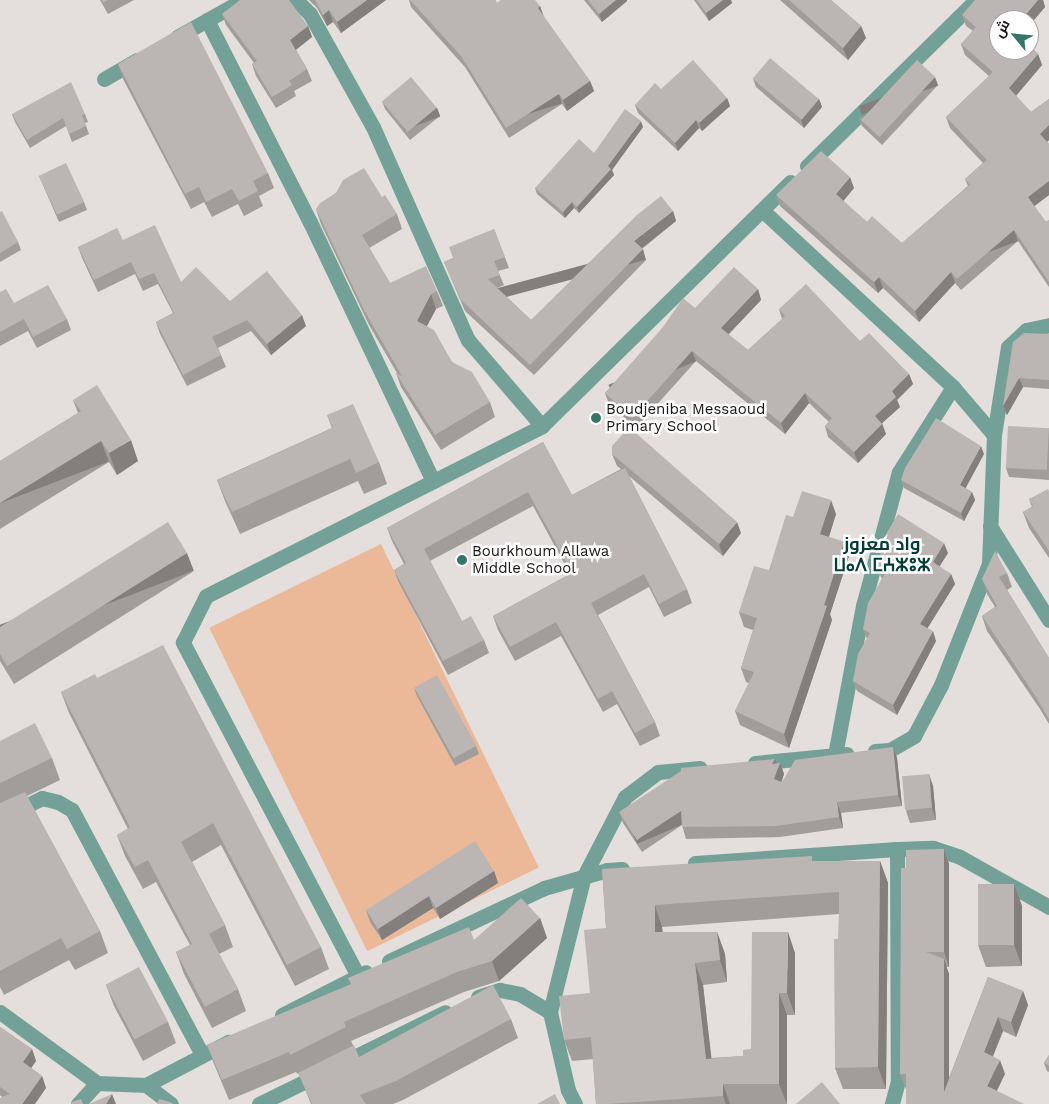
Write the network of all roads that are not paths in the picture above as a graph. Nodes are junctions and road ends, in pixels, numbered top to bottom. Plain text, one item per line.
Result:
1 (243, 0) edge
2 (296, 0) edge
3 (976, 0) edge
4 (207, 20) junction
5 (164, 45) edge
6 (147, 54) edge
7 (104, 79) dead end
8 (762, 210) junction
9 (1049, 326) edge
10 (953, 387) junction
11 (542, 426) junction
12 (994, 435) junction
13 (433, 481) junction
14 (990, 526) junction
15 (1049, 620) edge
16 (834, 755) junction
17 (737, 764) edge
18 (717, 766) edge
19 (0, 819) edge
20 (897, 849) junction
21 (676, 865) edge
22 (637, 868) edge
23 (584, 876) junction
24 (1049, 907) edge
25 (358, 976) junction
26 (0, 1012) edge
27 (550, 1012) junction
28 (271, 1020) edge
29 (245, 1033) edge
30 (202, 1055) junction
31 (98, 1082) junction
32 (146, 1084) junction
33 (288, 1098) edge
34 (78, 1104) edge
35 (171, 1104) edge
36 (259, 1104) edge
37 (575, 1104) edge
38 (892, 1104) edge

1 - 4 street
2 - 11 street
3 - 8 street
4 - 5 street
4 - 13 street
6 - 7 street
8 - 10 street
8 - 11 street
9 - 12 street
10 - 12 street
10 - 16 street
11 - 13 street
12 - 14 street
13 - 25 street
14 - 15 street
14 - 16 street
16 - 17 street
18 - 23 street
19 - 30 street
20 - 21 street
20 - 24 street
20 - 38 street
22 - 23 street
23 - 25 street
23 - 27 street
25 - 28 street
26 - 31 street
27 - 33 street
27 - 37 street
29 - 30 street
30 - 32 street
31 - 32 street
31 - 34 street
32 - 35 street
33 - 36 street

